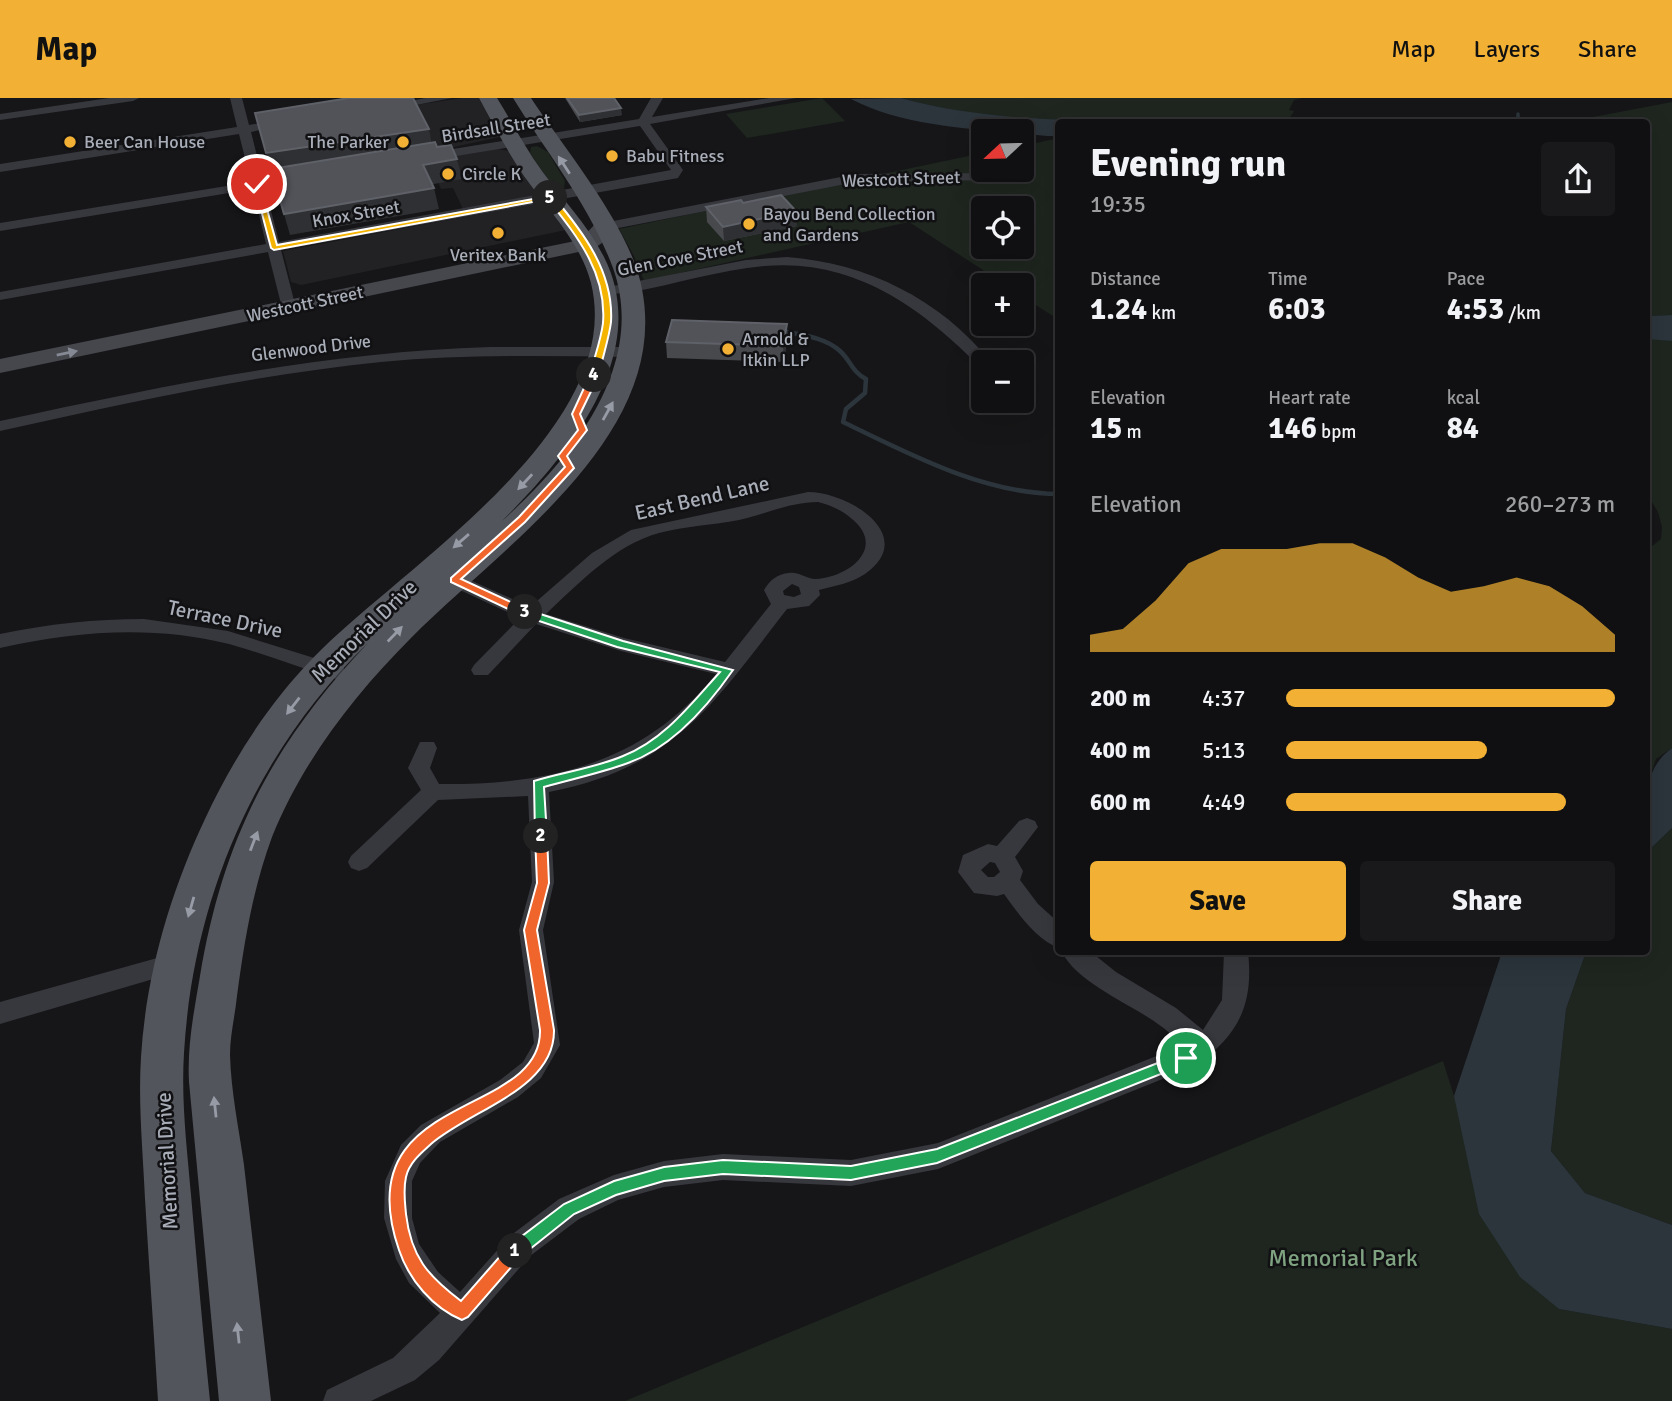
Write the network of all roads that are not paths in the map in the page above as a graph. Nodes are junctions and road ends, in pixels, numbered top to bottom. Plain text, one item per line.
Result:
1 (127, 98) edge
2 (236, 98) edge
3 (446, 98) edge
4 (488, 98) edge
5 (522, 98) edge
6 (657, 98) edge
7 (790, 98) edge
8 (379, 108) edge
9 (0, 117) edge
10 (298, 121) edge
11 (643, 122) junction
12 (244, 130) junction
13 (547, 138) junction
14 (513, 142) junction
15 (416, 158) edge
16 (0, 167) edge
17 (312, 176) edge
18 (971, 177) edge
19 (257, 184) junction
20 (582, 191) junction
21 (553, 197) junction
22 (0, 227) edge
23 (590, 235) junction
24 (274, 248) junction
25 (631, 288) junction
26 (604, 291) junction
27 (0, 296) edge
28 (287, 300) junction
29 (0, 350) edge
30 (971, 350) edge
31 (602, 351) junction
32 (631, 352) junction
33 (0, 366) edge
34 (576, 414) junction
35 (0, 426) edge
36 (570, 468) junction
37 (440, 575) junction
38 (535, 617) junction
39 (0, 641) edge
40 (481, 670) dead end
41 (728, 670) junction
42 (339, 673) junction
43 (427, 748) dead end
44 (249, 770) junction
45 (285, 773) junction
46 (538, 785) junction
47 (433, 792) junction
48 (1027, 827) dead end
49 (1002, 856) junction
50 (359, 862) dead end
51 (1008, 881) junction
52 (1055, 934) edge
53 (1078, 955) edge
54 (1236, 955) edge
55 (175, 963) junction
56 (0, 1013) edge
57 (1204, 1047) junction
58 (209, 1052) junction
59 (462, 1312) junction
60 (184, 1401) edge
61 (245, 1401) edge
62 (338, 1401) edge

1 - 9 street
2 - 12 street
3 - 8 street
4 - 14 main road, Memorial Drive
5 - 13 main road, Memorial Drive
6 - 11 street
7 - 11 street, Birdsall Street
10 - 12 street
11 - 13 street, Birdsall Street
11 - 20 street, Knox Street
12 - 16 street
12 - 19 street
13 - 14 street, Birdsall Street
20 -> 13 main road, Memorial Drive
14 - 15 street, Birdsall Street
14 - 21 main road, Memorial Drive
17 - 19 street
18 - 23 street, Westcott Street
19 - 22 street
19 - 24 street
20 - 21 street, Knox Street
20 - 23 main road, Memorial Drive
21 - 23 main road, Memorial Drive
21 - 24 street, Knox Street
23 - 25 main road, Memorial Drive
23 - 26 main road, Memorial Drive
23 - 28 main road, Westcott Street
24 - 27 street, Knox Street
24 - 28 street
25 - 26 street, Glen Cove Street
25 - 30 street, Glen Cove Street
25 - 32 main road, Memorial Drive
26 - 31 main road, Memorial Drive
28 - 29 main road, Westcott Street
33 -> 28 main road, Westcott Street
31 - 32 street, Glenwood Drive
31 - 34 main road, Memorial Drive
31 - 35 street, Glenwood Drive
36 -> 32 main road, Memorial Drive
34 - 36 main road
34 -> 37 main road, Memorial Drive
36 - 37 main road, Memorial Drive
37 - 38 street
37 - 42 main road, Memorial Drive
38 - 40 street, East Bend Lane
38 - 41 street
38 - 41 street, East Bend Lane
39 - 42 street, Terrace Drive
41 - 46 street
42 -> 44 main road, Memorial Drive
42 - 45 main road, Memorial Drive
43 - 47 street
44 - 45 main road
44 -> 55 main road, Memorial Drive
58 -> 45 main road, Memorial Drive
46 - 47 street
46 - 59 street
47 - 50 street
48 - 49 street
49 - 51 street
49 - 51 street
51 - 52 street
53 - 57 street
54 - 57 street
55 - 56 street
55 - 58 main road
55 - 60 main road, Memorial Drive
57 - 59 street
61 -> 58 main road, Memorial Drive
59 - 62 street

